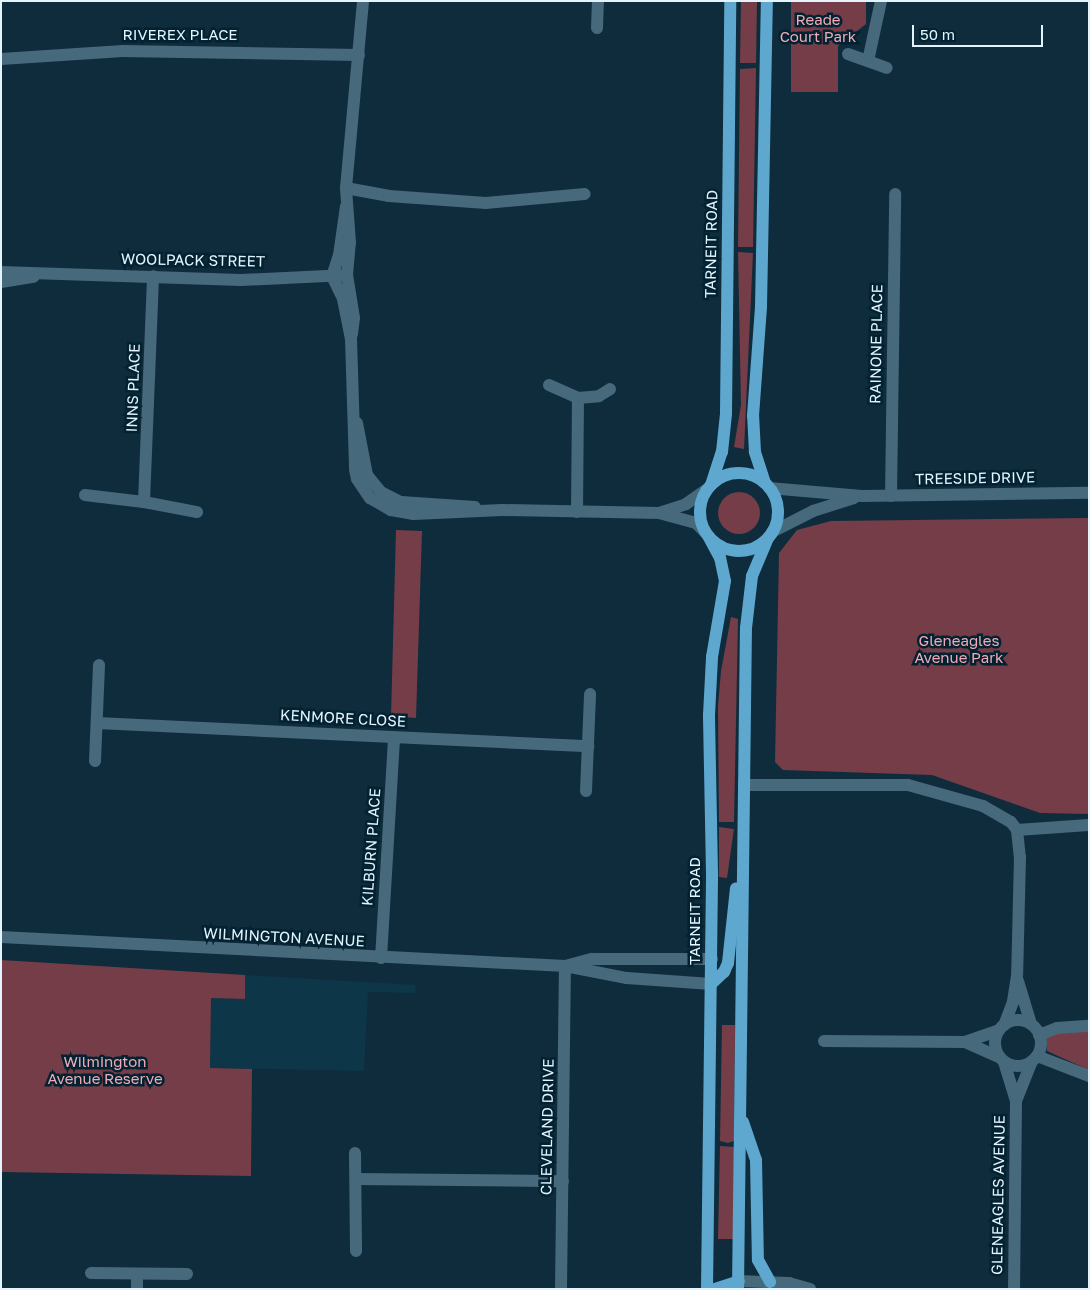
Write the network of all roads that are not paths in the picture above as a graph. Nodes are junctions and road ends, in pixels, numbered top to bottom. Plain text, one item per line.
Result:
1 (363, 1) edge
2 (598, 1) edge
3 (730, 1) edge
4 (767, 1) edge
5 (881, 1) edge
6 (597, 28) dead end
7 (848, 54) dead end
8 (359, 55) junction
9 (1, 59) edge
10 (868, 61) junction
11 (887, 68) dead end
12 (346, 188) junction
13 (585, 194) dead end
14 (895, 194) dead end
15 (346, 206) junction
16 (1, 272) edge
17 (39, 276) junction
18 (153, 276) junction
19 (332, 276) junction
20 (347, 276) junction
21 (1, 282) edge
22 (351, 339) junction
23 (549, 385) dead end
24 (610, 389) dead end
25 (578, 398) junction
26 (767, 485) junction
27 (708, 487) junction
28 (1089, 493) edge
29 (85, 495) dead end
30 (862, 496) junction
31 (891, 496) junction
32 (144, 502) junction
33 (197, 512) dead end
34 (577, 512) junction
35 (659, 513) junction
36 (707, 535) junction
37 (770, 535) junction
38 (99, 665) dead end
39 (590, 694) dead end
40 (97, 723) junction
41 (394, 737) junction
42 (588, 746) junction
43 (96, 761) dead end
44 (744, 785) junction
45 (586, 791) dead end
46 (1089, 825) edge
47 (1017, 830) junction
48 (744, 851) junction
49 (1, 937) edge
50 (381, 958) junction
51 (627, 958) junction
52 (712, 958) junction
53 (728, 963) junction
54 (565, 966) junction
55 (1016, 976) junction
56 (627, 978) junction
57 (742, 983) junction
58 (711, 984) junction
59 (1031, 1024) junction
60 (1089, 1026) edge
61 (1002, 1027) junction
62 (1039, 1035) junction
63 (824, 1042) dead end
64 (965, 1042) junction
65 (1002, 1059) junction
66 (1034, 1059) junction
67 (1089, 1076) edge
68 (1016, 1101) junction
69 (740, 1115) junction
70 (355, 1153) dead end
71 (356, 1179) junction
72 (563, 1181) junction
73 (356, 1251) dead end
74 (91, 1273) dead end
75 (137, 1274) junction
76 (187, 1274) dead end
77 (770, 1282) junction
78 (738, 1285) edge
79 (137, 1289) edge
80 (561, 1289) edge
81 (707, 1289) edge
82 (715, 1289) edge
83 (810, 1289) edge
84 (1014, 1289) edge

1 - 8 street
2 - 6 street
3 - 27 main road, TARNEIT ROAD
4 - 26 main road
5 - 10 street
7 - 10 street
8 - 9 street, RIVEREX PLACE
8 - 12 street
10 - 11 street
12 - 13 street
12 - 15 street
14 - 31 street, RAINONE PLACE
15 - 19 street
15 - 20 street
16 - 17 street, WOOLPACK STREET
17 - 18 street, WOOLPACK STREET
17 - 21 street, WOOLPACK STREET
18 - 19 street, WOOLPACK STREET
18 - 32 street, INNS PLACE
19 - 20 street, WOOLPACK STREET
19 - 22 street
20 - 22 street
22 - 34 street
23 - 25 street
24 - 25 street
25 - 34 street
26 - 27 main road
26 - 30 street, TREESIDE DRIVE
26 - 37 main road
27 - 35 street
27 - 36 main road
28 - 31 street, TREESIDE DRIVE
29 - 32 street
30 - 31 street, TREESIDE DRIVE
30 - 37 street, TREESIDE DRIVE
32 - 33 street
34 - 35 street
35 - 36 street
36 - 37 main road
36 - 52 main road, TARNEIT ROAD
37 - 44 main road
38 - 40 street
39 - 42 street
40 - 41 street, KENMORE CLOSE
40 - 43 street
41 - 42 street, KENMORE CLOSE
41 - 50 street, KILBURN PLACE
42 - 45 street
44 - 47 street
44 - 48 main road
46 - 47 street
47 - 55 street
48 - 53 main road
48 - 57 main road
49 - 50 street, WILMINGTON AVENUE
50 - 54 street, WILMINGTON AVENUE
51 - 52 street, WILMINGTON AVENUE
51 - 54 street, WILMINGTON AVENUE
51 - 56 street
52 - 53 main road
52 - 58 main road, TARNEIT ROAD
53 - 57 main road
53 - 58 main road
54 - 56 street, WILMINGTON AVENUE
54 - 72 street, CLEVELAND DRIVE
55 - 59 street
55 - 61 street
56 - 58 street, WILMINGTON AVENUE
57 - 69 main road
58 - 81 main road, TARNEIT ROAD
59 - 61 street
59 - 62 street
60 - 62 street
61 - 64 street
61 - 65 street
62 - 66 street
63 - 64 street
64 - 65 street
65 - 66 street
65 - 68 street, GLENEAGLES AVENUE
66 - 67 street
66 - 68 street, GLENEAGLES AVENUE
68 - 84 street, GLENEAGLES AVENUE
69 - 77 main road
69 - 78 main road
70 - 71 street
71 - 72 street
71 - 73 street
72 - 80 street, CLEVELAND DRIVE
74 - 75 street
75 - 76 street
75 - 79 street
77 - 78 street
77 - 83 street
78 - 82 main road

